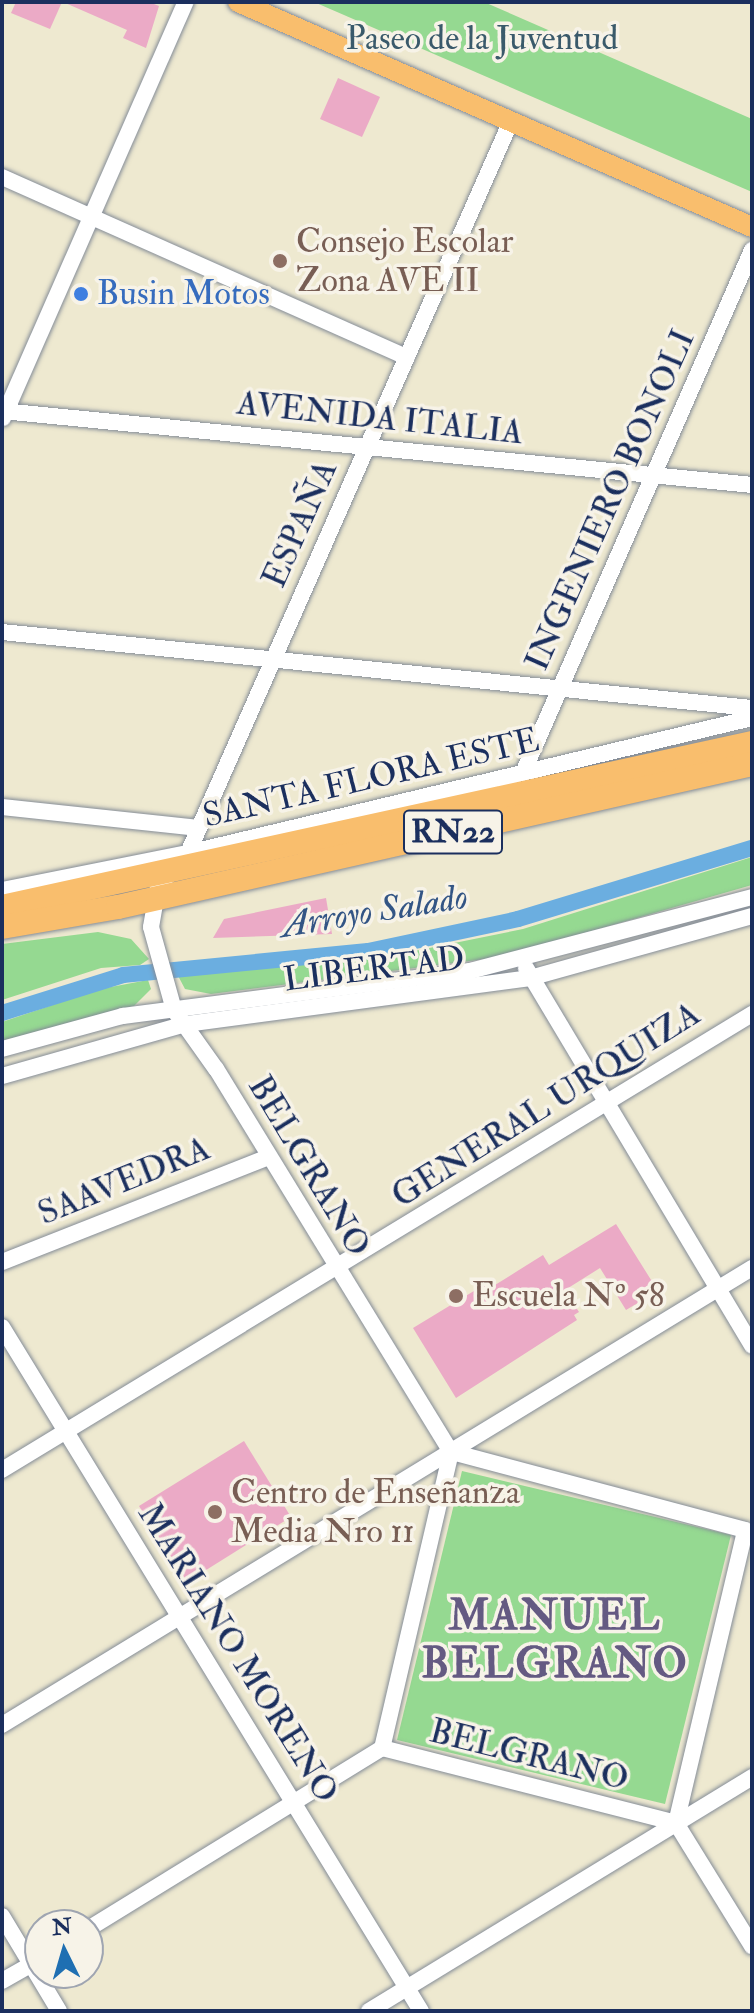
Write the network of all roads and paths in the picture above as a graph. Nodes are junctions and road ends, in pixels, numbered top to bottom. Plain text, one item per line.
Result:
1 (186, 2) edge
2 (238, 2) edge
3 (511, 121) junction
4 (2, 177) edge
5 (92, 217) junction
6 (752, 227) edge
7 (752, 250) edge
8 (407, 357) junction
9 (3, 415) edge
10 (367, 447) junction
11 (653, 476) junction
12 (752, 485) edge
13 (2, 632) edge
14 (274, 658) junction
15 (561, 686) junction
16 (752, 708) edge
17 (752, 718) edge
18 (752, 743) edge
19 (752, 764) edge
20 (523, 773) junction
21 (2, 807) edge
22 (199, 828) junction
23 (188, 853) junction
24 (171, 873) junction
25 (2, 890) edge
26 (752, 897) edge
27 (153, 899) junction
28 (2, 907) edge
29 (752, 916) edge
30 (2, 927) edge
31 (521, 960) junction
32 (530, 978) junction
33 (174, 1010) junction
34 (752, 1014) edge
35 (186, 1024) junction
36 (2, 1049) edge
37 (2, 1076) edge
38 (605, 1105) junction
39 (268, 1157) junction
40 (2, 1262) edge
41 (752, 1268) edge
42 (336, 1270) junction
43 (718, 1289) junction
44 (2, 1327) edge
45 (752, 1345) edge
46 (66, 1430) junction
47 (451, 1452) junction
48 (2, 1470) edge
49 (748, 1527) edge
50 (180, 1615) junction
51 (2, 1725) edge
52 (382, 1748) junction
53 (752, 1777) edge
54 (295, 1802) junction
55 (676, 1823) junction
56 (2, 1916) edge
57 (104, 1919) edge
58 (24, 1946) edge
59 (752, 1946) edge
60 (24, 1969) edge
61 (2, 1981) edge
62 (406, 1988) junction
63 (49, 1989) edge
64 (59, 2011) edge
65 (369, 2011) edge
66 (421, 2011) edge

1 - 5 street
2 - 3 main road
3 - 6 main road
3 - 8 street, ESPAÑA
4 - 5 street
5 - 8 street
5 - 9 street
7 - 11 street, INGENIERO BONOLI
8 - 10 street, ESPAÑA
9 - 10 street, AVENIDA ITALIA
10 - 11 street, AVENIDA ITALIA
10 - 14 street, ESPAÑA
11 - 12 street, AVENIDA ITALIA
11 - 15 street, INGENIERO BONOLI
13 - 14 street
14 - 15 street
14 - 22 street, ESPAÑA
15 - 16 street
15 - 20 street, INGENIERO BONOLI
17 - 20 street, SANTA FLORA ESTE
18 - 24 highway, RN22
19 - 27 highway, RN22
20 - 23 street, SANTA FLORA ESTE
21 - 22 street
22 - 23 street, ESPAÑA
23 - 24 street, ESPAÑA
23 - 25 street, SANTA FLORA ESTE
24 - 27 street, ESPAÑA
24 - 28 highway, RN22
26 - 31 street, LIBERTAD
27 - 30 highway, RN22
27 - 33 street, BELGRANO
29 - 32 street, LIBERTAD
31 - 32 street
31 - 33 street, LIBERTAD
32 - 35 street, LIBERTAD
32 - 38 street
33 - 35 street, BELGRANO
33 - 36 street, LIBERTAD
34 - 38 street, GENERAL URQUIZA
35 - 37 street, LIBERTAD
35 - 39 street, BELGRANO
38 - 42 street, GENERAL URQUIZA
38 - 43 street
39 - 40 street, SAAVEDRA
39 - 42 street, BELGRANO
41 - 43 street
42 - 46 street, GENERAL URQUIZA
42 - 47 street, BELGRANO
43 - 45 street
43 - 47 street
44 - 46 street, MARIANO MORENO
46 - 48 street, GENERAL URQUIZA
46 - 50 street, MARIANO MORENO
47 - 49 street
47 - 50 street
47 - 52 street, BELGRANO
49 - 55 street
50 - 51 street
50 - 54 street, MARIANO MORENO
52 - 54 street
52 - 55 street, BELGRANO
53 - 55 street
54 - 57 street
54 - 62 street, MARIANO MORENO
55 - 59 street
55 - 62 street
56 - 58 street
60 - 61 street
62 - 65 street
62 - 66 street, MARIANO MORENO
63 - 64 street

